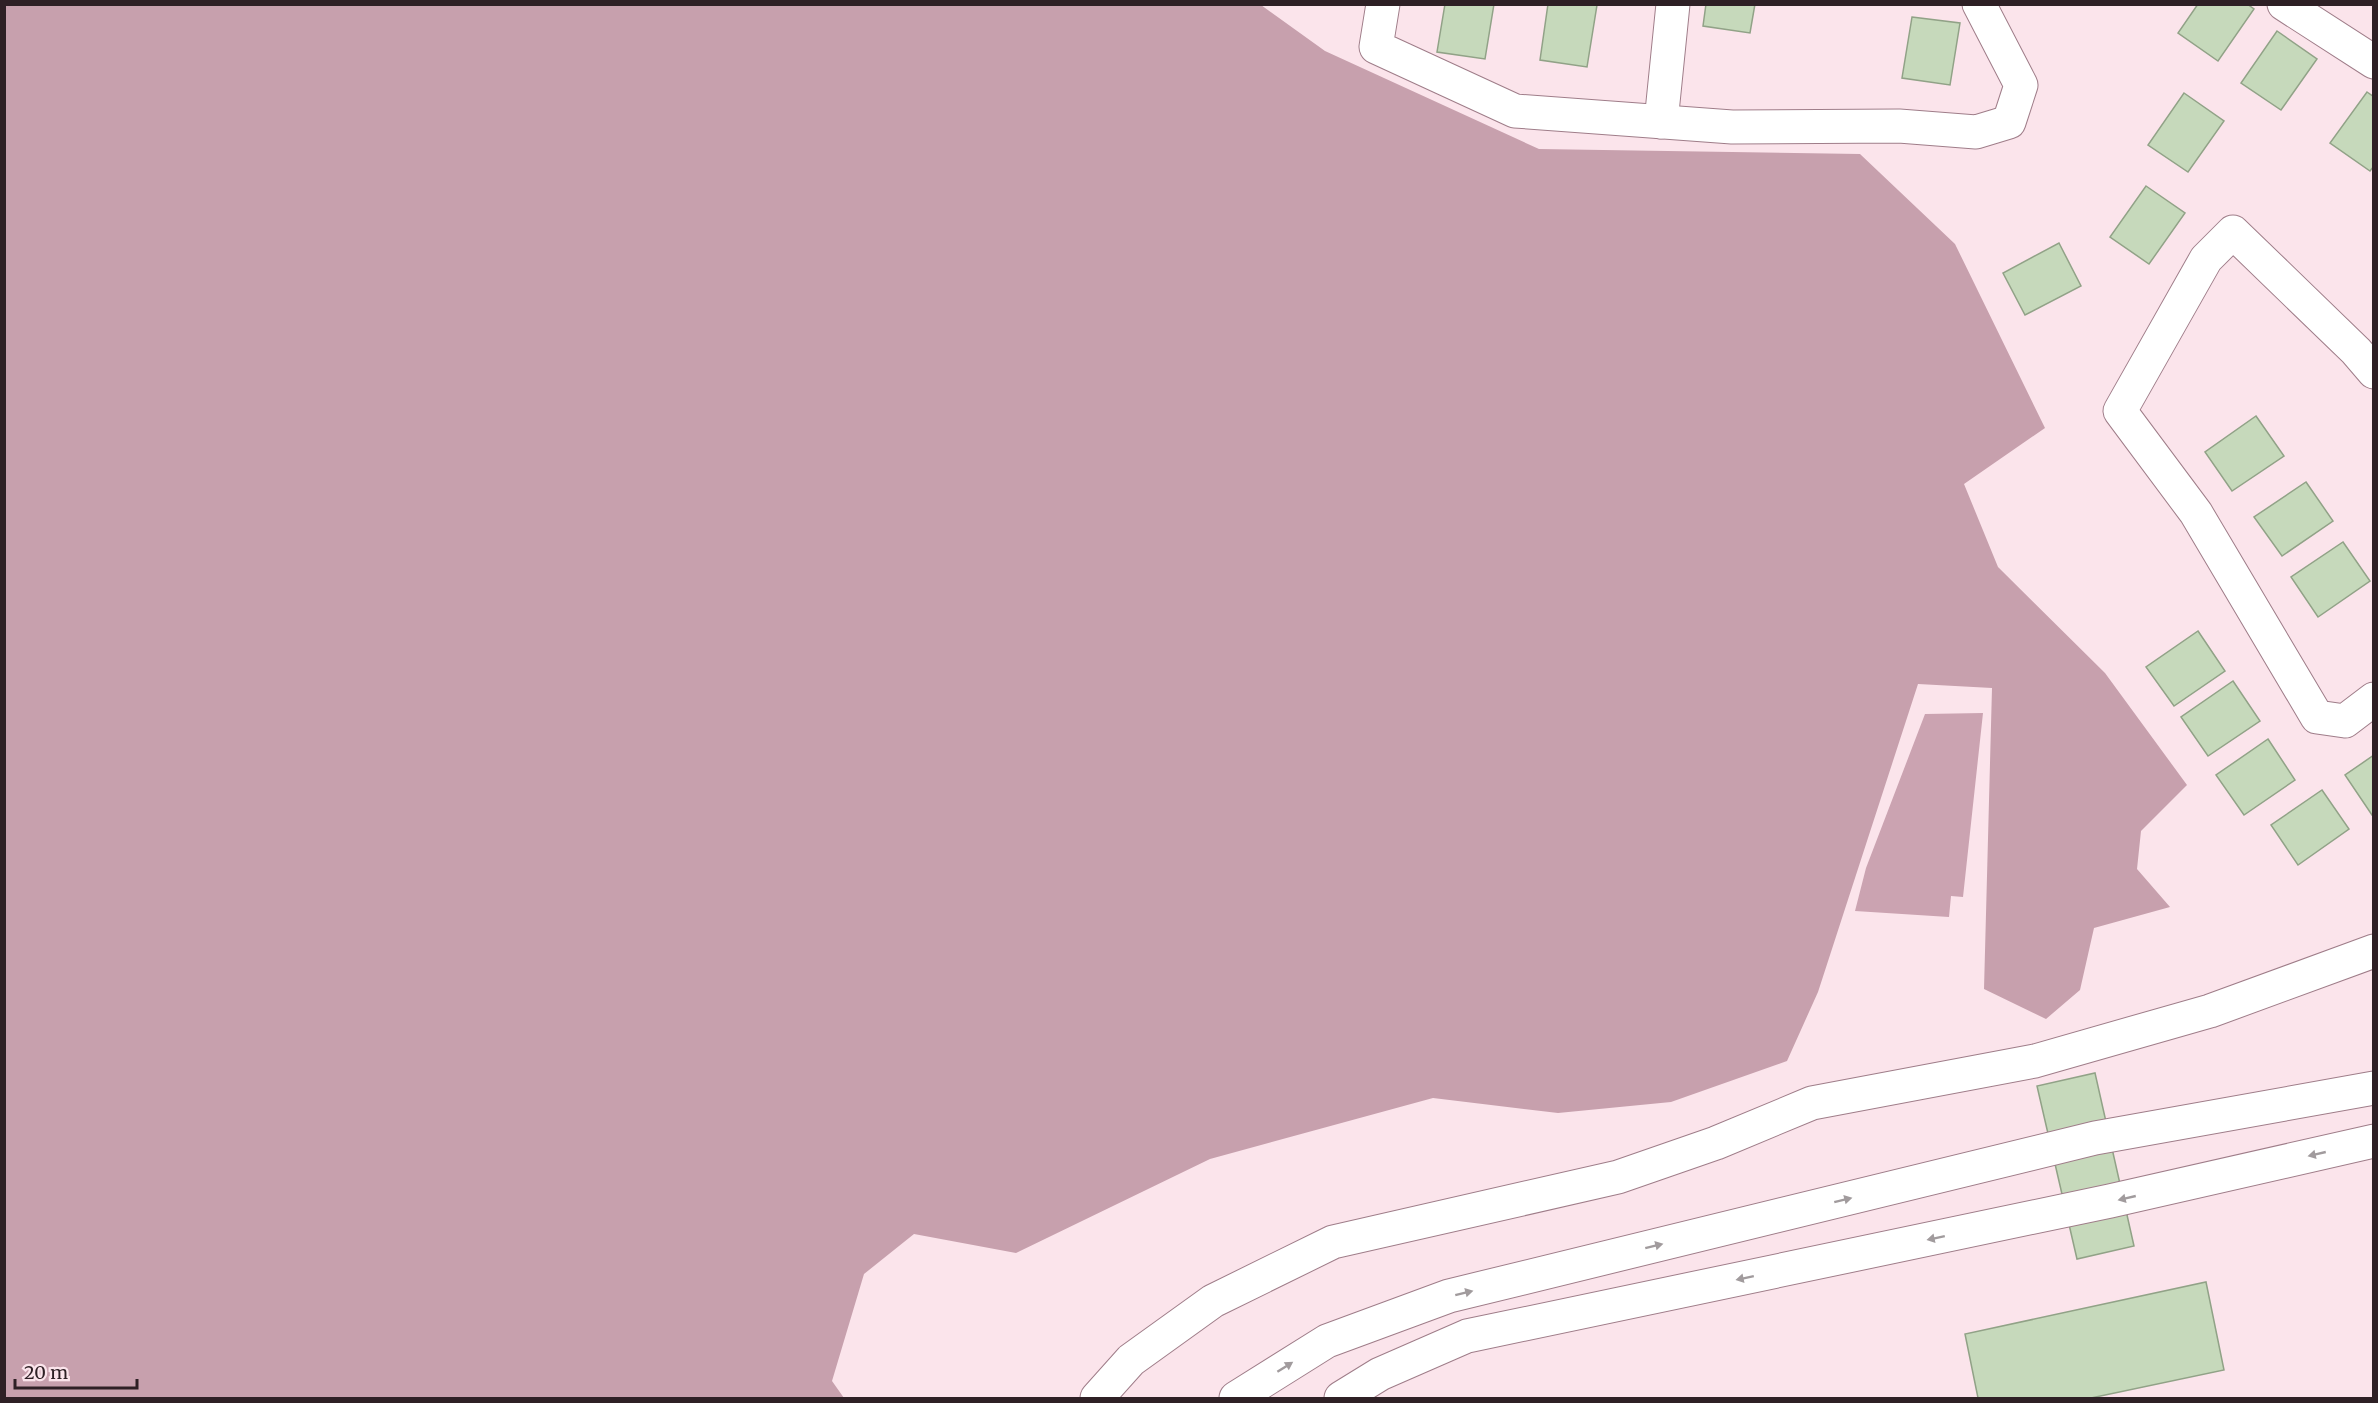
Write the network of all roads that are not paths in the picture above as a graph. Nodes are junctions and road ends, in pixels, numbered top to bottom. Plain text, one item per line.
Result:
1 (1383, 4) edge
2 (1672, 4) edge
3 (1979, 4) edge
4 (2284, 4) edge
5 (2373, 62) edge
6 (1661, 122) junction
7 (2373, 372) edge
8 (2373, 699) edge
9 (2373, 951) edge
10 (2373, 1088) edge
11 (2373, 1140) edge
12 (1097, 1398) edge
13 (1236, 1398) edge
14 (1341, 1398) edge

1 - 6 main road
2 - 6 main road
3 - 6 main road
4 - 5 main road
7 - 8 main road
9 - 12 main road
13 -> 10 main road
11 -> 14 main road

